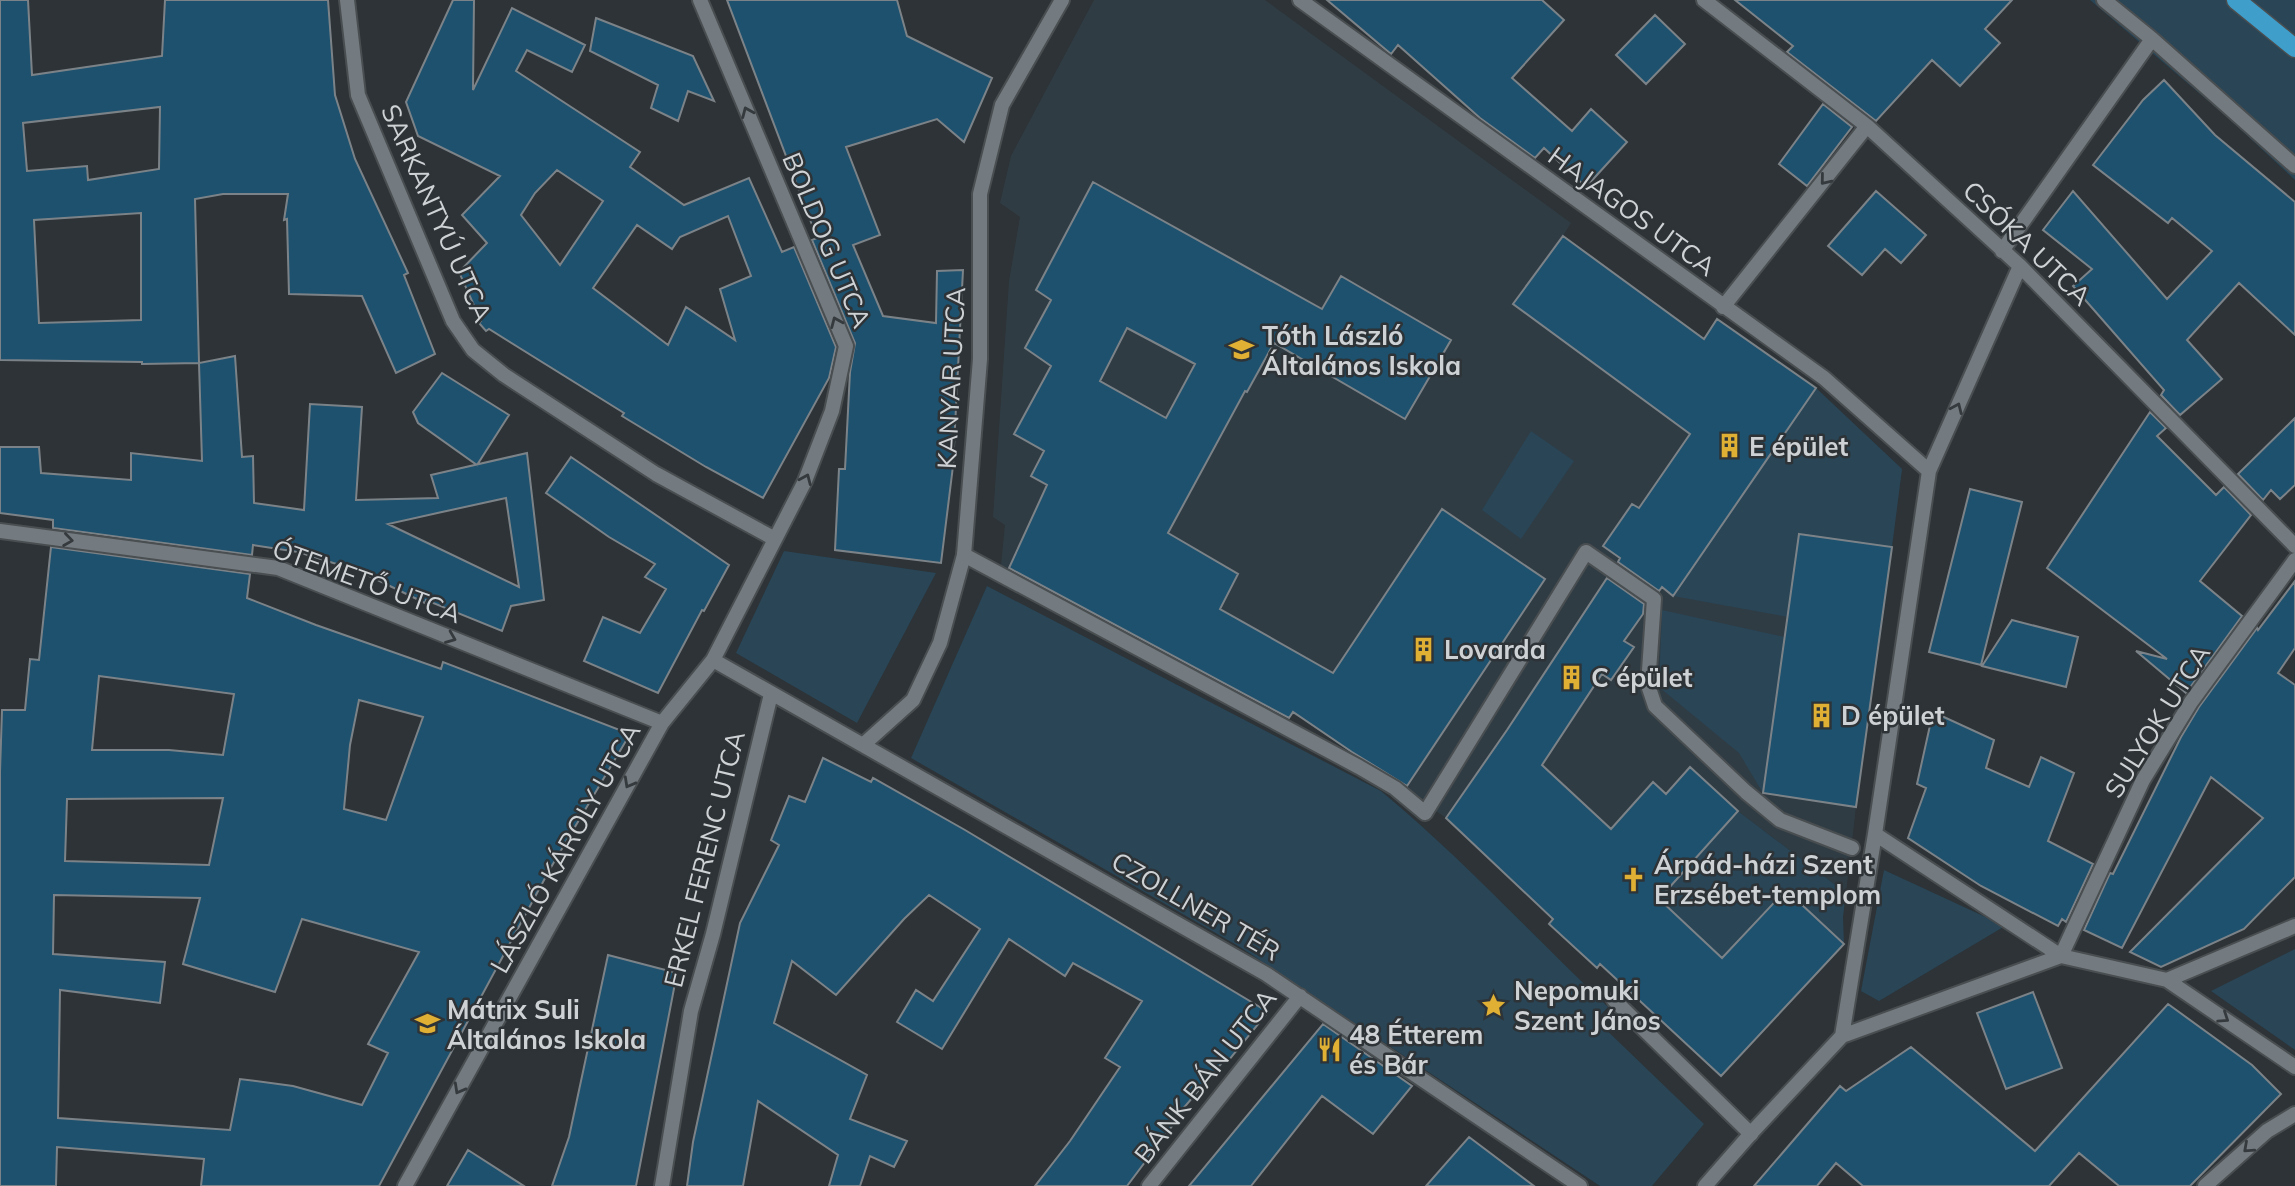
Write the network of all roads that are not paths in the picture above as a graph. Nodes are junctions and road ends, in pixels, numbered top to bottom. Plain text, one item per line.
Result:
1 (346, 0) edge
2 (700, 0) edge
3 (1062, 0) edge
4 (1300, 0) edge
5 (1704, 0) edge
6 (2104, 0) edge
7 (2236, 0) edge
8 (2152, 38) junction
9 (2295, 48) edge
10 (1867, 127) junction
11 (2295, 166) edge
12 (2002, 251) junction
13 (2020, 266) junction
14 (1723, 307) junction
15 (1929, 471) junction
16 (0, 531) edge
17 (775, 539) junction
18 (2295, 546) edge
19 (964, 555) junction
20 (2295, 560) edge
21 (713, 660) junction
22 (771, 694) junction
23 (662, 723) junction
24 (863, 745) junction
25 (1875, 834) junction
26 (1852, 848) dead end
27 (2295, 926) edge
28 (2061, 957) junction
29 (2167, 980) junction
30 (1300, 996) junction
31 (1614, 1000) dead end
32 (1842, 1036) junction
33 (2295, 1067) edge
34 (2295, 1114) edge
35 (1751, 1133) junction
36 (405, 1186) edge
37 (662, 1186) edge
38 (1149, 1186) edge
39 (1580, 1186) edge
40 (1705, 1186) edge
41 (2205, 1186) edge

1 - 17 street, SARKANTYÚ UTCA
17 -> 2 street, BOLDOG UTCA
3 - 19 street, KANYAR UTCA
4 - 14 street, HAJAGOS UTCA
5 - 10 street, CSÓKA UTCA
6 - 8 street
7 - 9 main road
8 - 11 street
8 - 12 street
10 - 12 street, CSÓKA UTCA
10 -> 14 street
12 - 13 street, CSÓKA UTCA
15 -> 13 street
13 - 18 street, CSÓKA UTCA
14 - 15 street, HAJAGOS UTCA
15 - 25 street
16 -> 23 street, ÓTEMETŐ UTCA
17 - 21 street, LÁSZLÓ KÁROLY UTCA
19 - 24 street, KANYAR UTCA
19 - 26 street
20 - 28 street, SULYOK UTCA
21 - 22 street
21 - 23 street, LÁSZLÓ KÁROLY UTCA
22 - 24 street, CZOLLNER TÉR
22 - 37 street, ERKEL FERENC UTCA
23 -> 36 street, LÁSZLÓ KÁROLY UTCA
24 - 30 street, CZOLLNER TÉR
25 - 28 street
25 - 32 street
27 - 29 street
28 - 29 street
28 - 32 street
29 -> 33 street
30 - 38 street, BÁNK BÁN UTCA
30 - 39 street, CZOLLNER TÉR
31 - 35 street
32 - 35 street
34 -> 41 street
35 - 40 street

